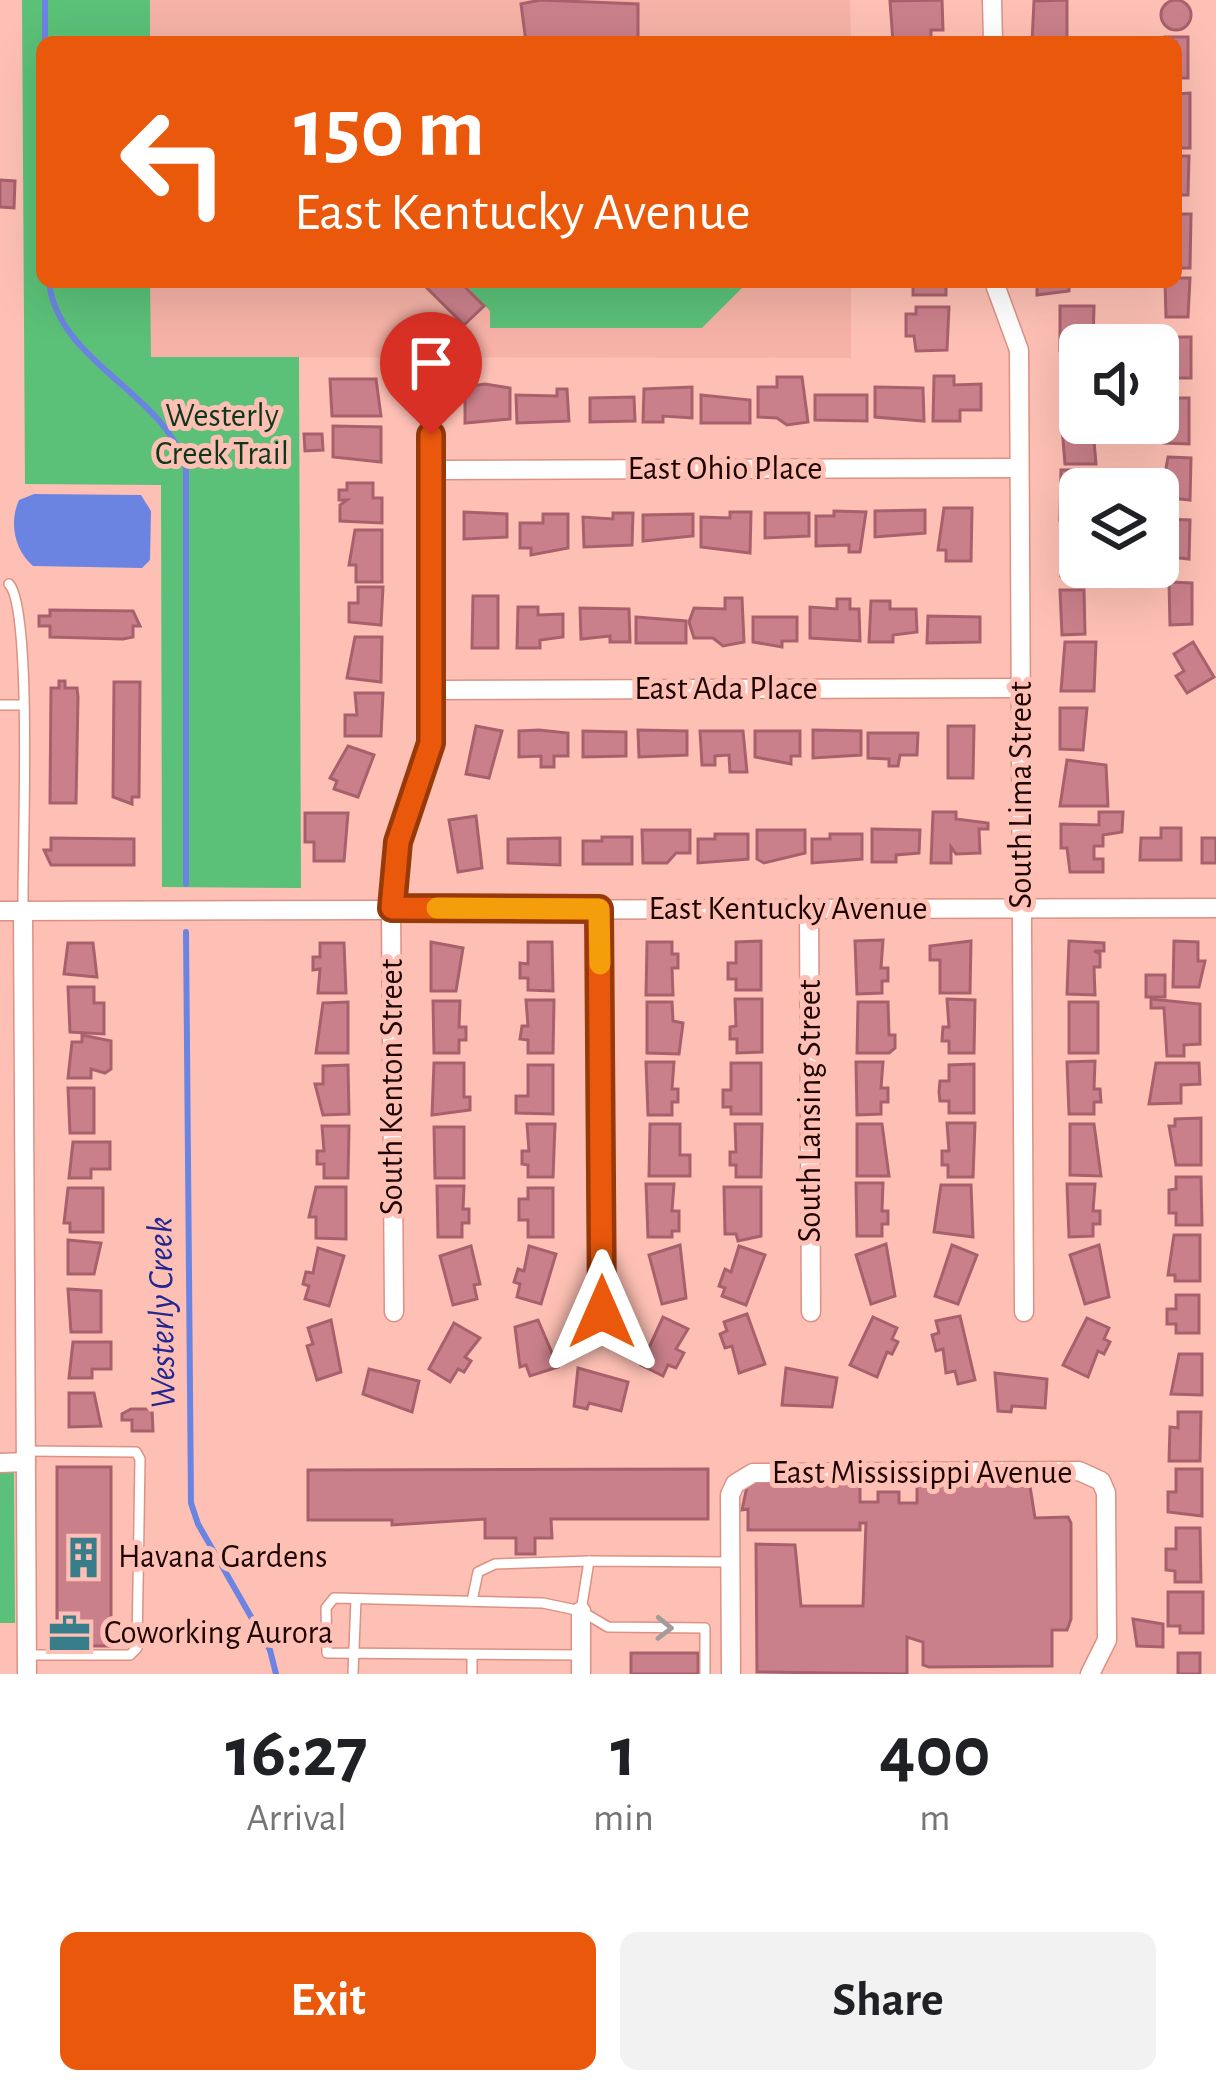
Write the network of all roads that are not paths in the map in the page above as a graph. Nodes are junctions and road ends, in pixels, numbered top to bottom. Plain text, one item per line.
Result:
1 (992, 0) edge
2 (993, 36) edge
3 (996, 288) edge
4 (431, 365) dead end
5 (1019, 468) junction
6 (431, 470) junction
7 (9, 584) dead end
8 (1020, 688) junction
9 (432, 690) junction
10 (0, 706) edge
11 (21, 706) junction
12 (392, 908) junction
13 (1216, 908) edge
14 (599, 909) junction
15 (1021, 909) junction
16 (0, 910) edge
17 (23, 910) junction
18 (809, 910) junction
19 (394, 1312) dead end
20 (602, 1312) dead end
21 (811, 1312) dead end
22 (1024, 1312) dead end
23 (26, 1457) junction
24 (0, 1462) edge
25 (589, 1562) junction
26 (730, 1562) junction
27 (356, 1599) junction
28 (472, 1601) junction
29 (581, 1611) junction
30 (353, 1654) junction
31 (472, 1654) junction
32 (27, 1665) edge
33 (581, 1665) edge
34 (353, 1674) edge
35 (472, 1674) edge
36 (705, 1674) edge
37 (731, 1674) edge
38 (1090, 1674) edge

1 - 2 street
3 - 5 street, South Lima Street
4 - 6 street, South Kenton Street
5 - 6 street, East Ohio Place
5 - 8 street, South Lima Street
6 - 9 street, South Kenton Street
7 - 11 lane
8 - 9 street, East Ada Place
8 - 15 street, South Lima Street
9 - 12 street, South Kenton Street
10 - 11 lane
11 - 17 lane
12 - 14 street, East Kentucky Avenue
12 - 17 street, East Kentucky Avenue
12 - 19 street, South Kenton Street
13 - 15 street, East Kentucky Avenue
14 - 18 street, East Kentucky Avenue
14 - 20 street
15 - 18 street, East Kentucky Avenue
15 - 22 street, South Lima Street
16 - 17 street, East Kentucky Avenue
17 - 23 street
18 - 21 street, South Lansing Street
23 - 24 street
23 - 32 street
23 - 32 lane
25 - 26 lane
25 - 28 lane
25 - 29 lane
26 - 37 street, East Mississippi Avenue
26 - 38 street, East Mississippi Avenue
27 - 28 lane
27 - 30 lane
27 - 30 lane
28 - 29 lane
29 - 33 street
29 -> 36 lane
30 - 31 lane
30 - 34 lane
31 - 33 lane
31 - 35 lane

